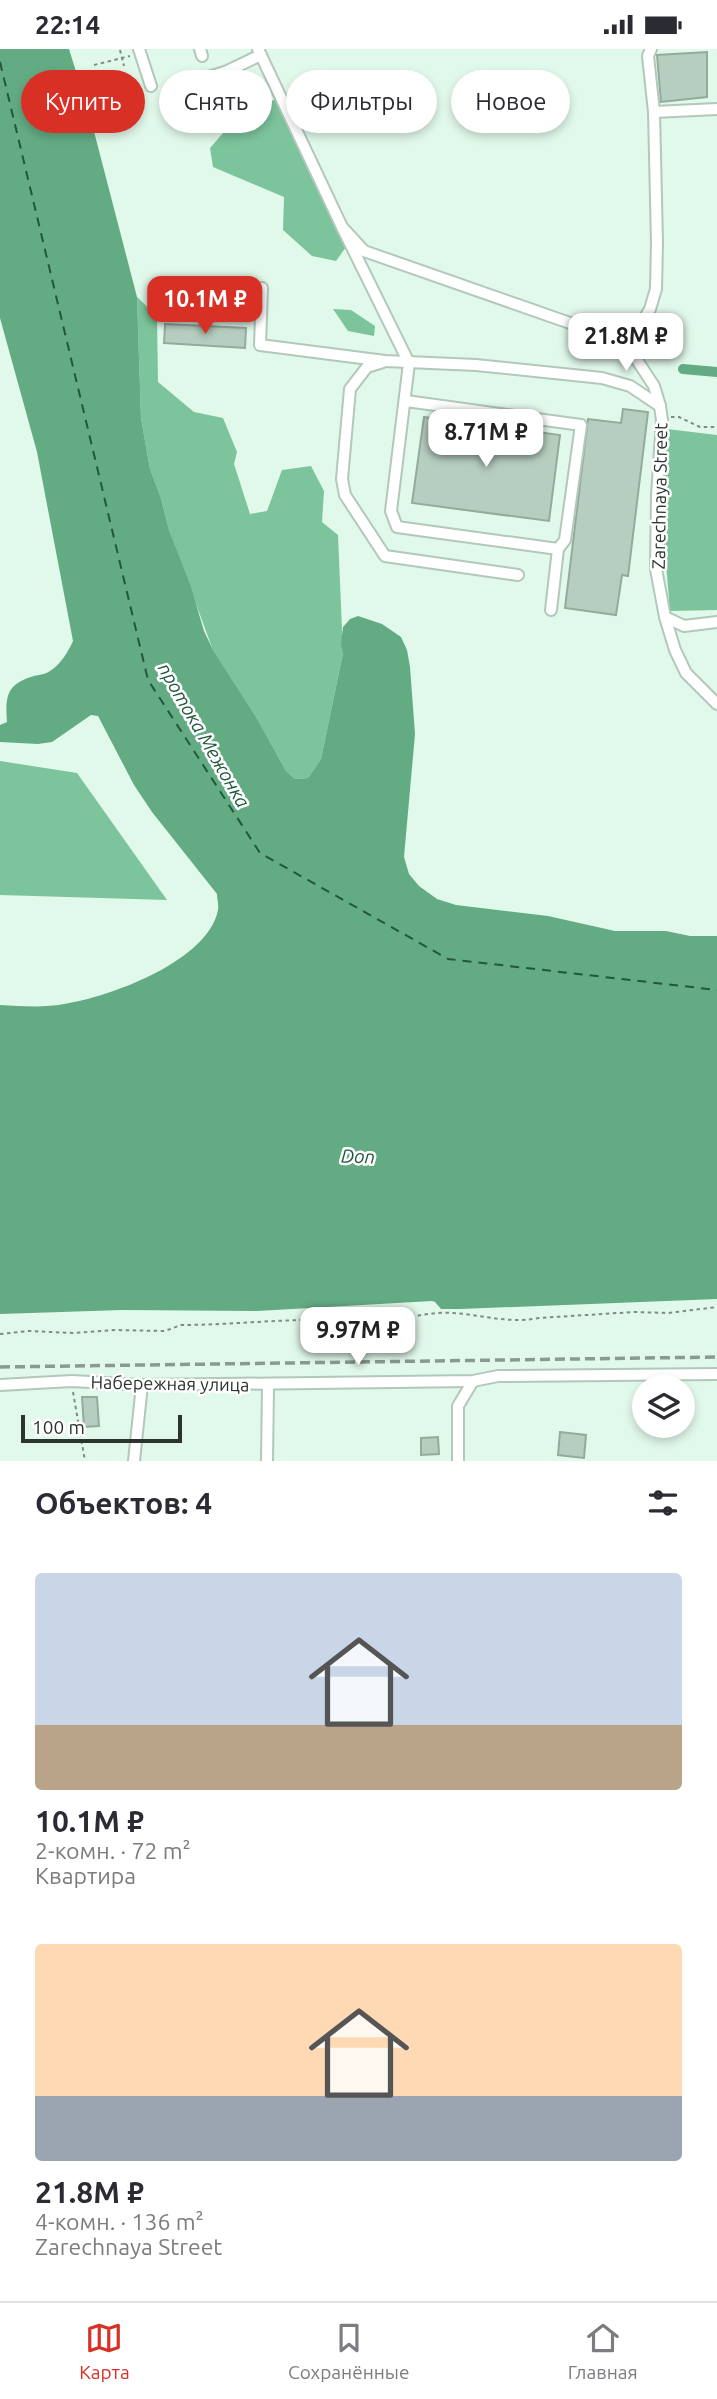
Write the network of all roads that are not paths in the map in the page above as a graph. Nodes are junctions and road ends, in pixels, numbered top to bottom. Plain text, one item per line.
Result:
1 (651, 49) edge
2 (140, 51) edge
3 (260, 52) edge
4 (228, 70) edge
5 (151, 86) dead end
6 (717, 109) edge
7 (654, 112) junction
8 (342, 227) junction
9 (262, 288) dead end
10 (607, 335) junction
11 (384, 361) junction
12 (409, 363) junction
13 (406, 401) junction
14 (661, 411) junction
15 (558, 549) junction
16 (518, 575) dead end
17 (551, 610) dead end
18 (665, 617) junction
19 (717, 622) edge
20 (717, 704) edge
21 (717, 1374) edge
22 (473, 1381) junction
23 (268, 1384) junction
24 (0, 1385) edge
25 (142, 1385) junction
26 (134, 1461) edge
27 (267, 1461) edge
28 (458, 1461) edge

1 - 7 street
2 - 5 street
3 - 4 street
3 - 8 street, Zarechnaya Street
6 - 7 street
7 - 10 street
8 - 10 street, Zarechnaya Street
8 - 12 street, Zarechnaya Street
9 - 11 street
10 - 14 street, Zarechnaya Street
11 - 12 street
11 - 16 street
12 - 13 street
12 - 14 street
13 - 15 street
13 - 15 street
14 - 18 street, Zarechnaya Street
15 - 17 street
18 - 19 street
18 - 20 street, Zarechnaya Street
21 - 22 street, Набережная улица
22 - 23 street, Набережная улица
22 - 28 street
23 - 25 street, Набережная улица
23 - 27 street
24 - 25 street, Набережная улица
25 - 26 street

